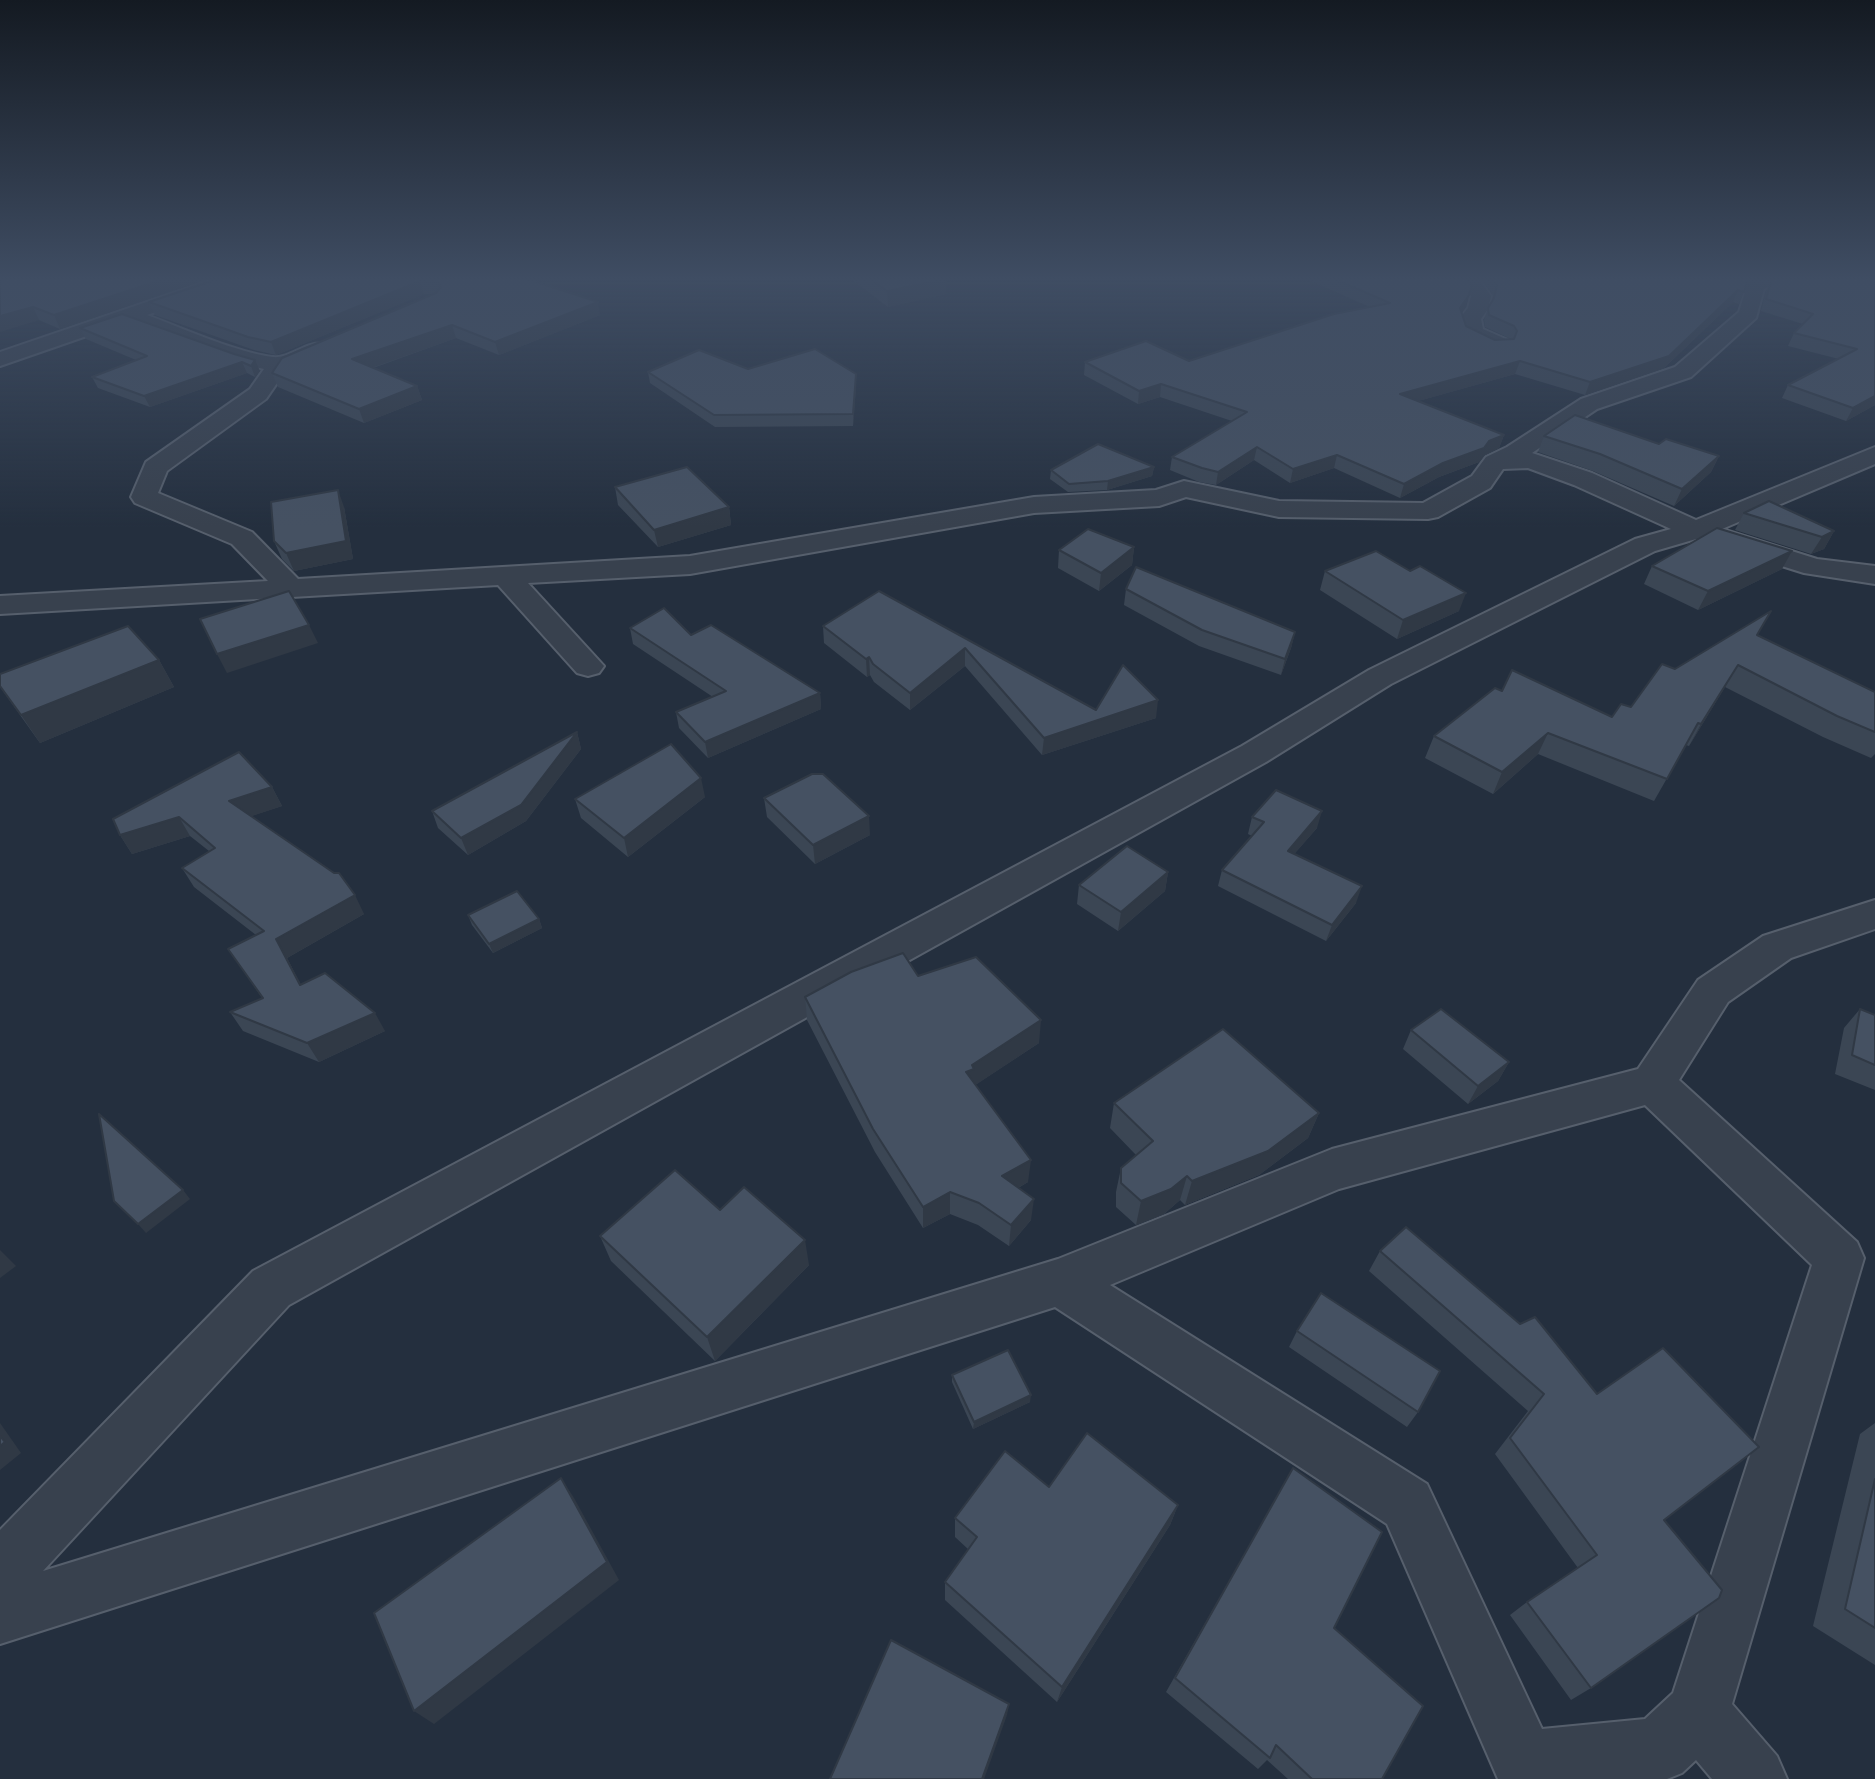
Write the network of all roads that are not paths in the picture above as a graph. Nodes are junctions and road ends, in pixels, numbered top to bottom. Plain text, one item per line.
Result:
1 (260, 361) edge
2 (287, 361) edge
3 (1695, 361) edge
4 (278, 365) junction
5 (1875, 456) edge
6 (1495, 462) junction
7 (1696, 530) junction
8 (1875, 575) edge
9 (506, 576) junction
10 (291, 588) junction
11 (0, 605) edge
12 (588, 666) dead end
13 (1875, 914) edge
14 (1653, 1084) junction
15 (1060, 1282) junction
16 (0, 1573) edge
17 (0, 1614) edge
18 (1698, 1713) junction
19 (1754, 1779) edge

1 - 4 street
2 - 4 street
3 - 6 street
4 - 10 street
5 - 7 street
6 - 7 street
6 - 9 street
7 - 8 street
7 - 16 street
9 - 10 street
9 - 12 street
10 - 11 street
13 - 14 street
14 - 15 street
14 - 18 street
15 - 17 street
15 - 18 street
18 - 19 street

